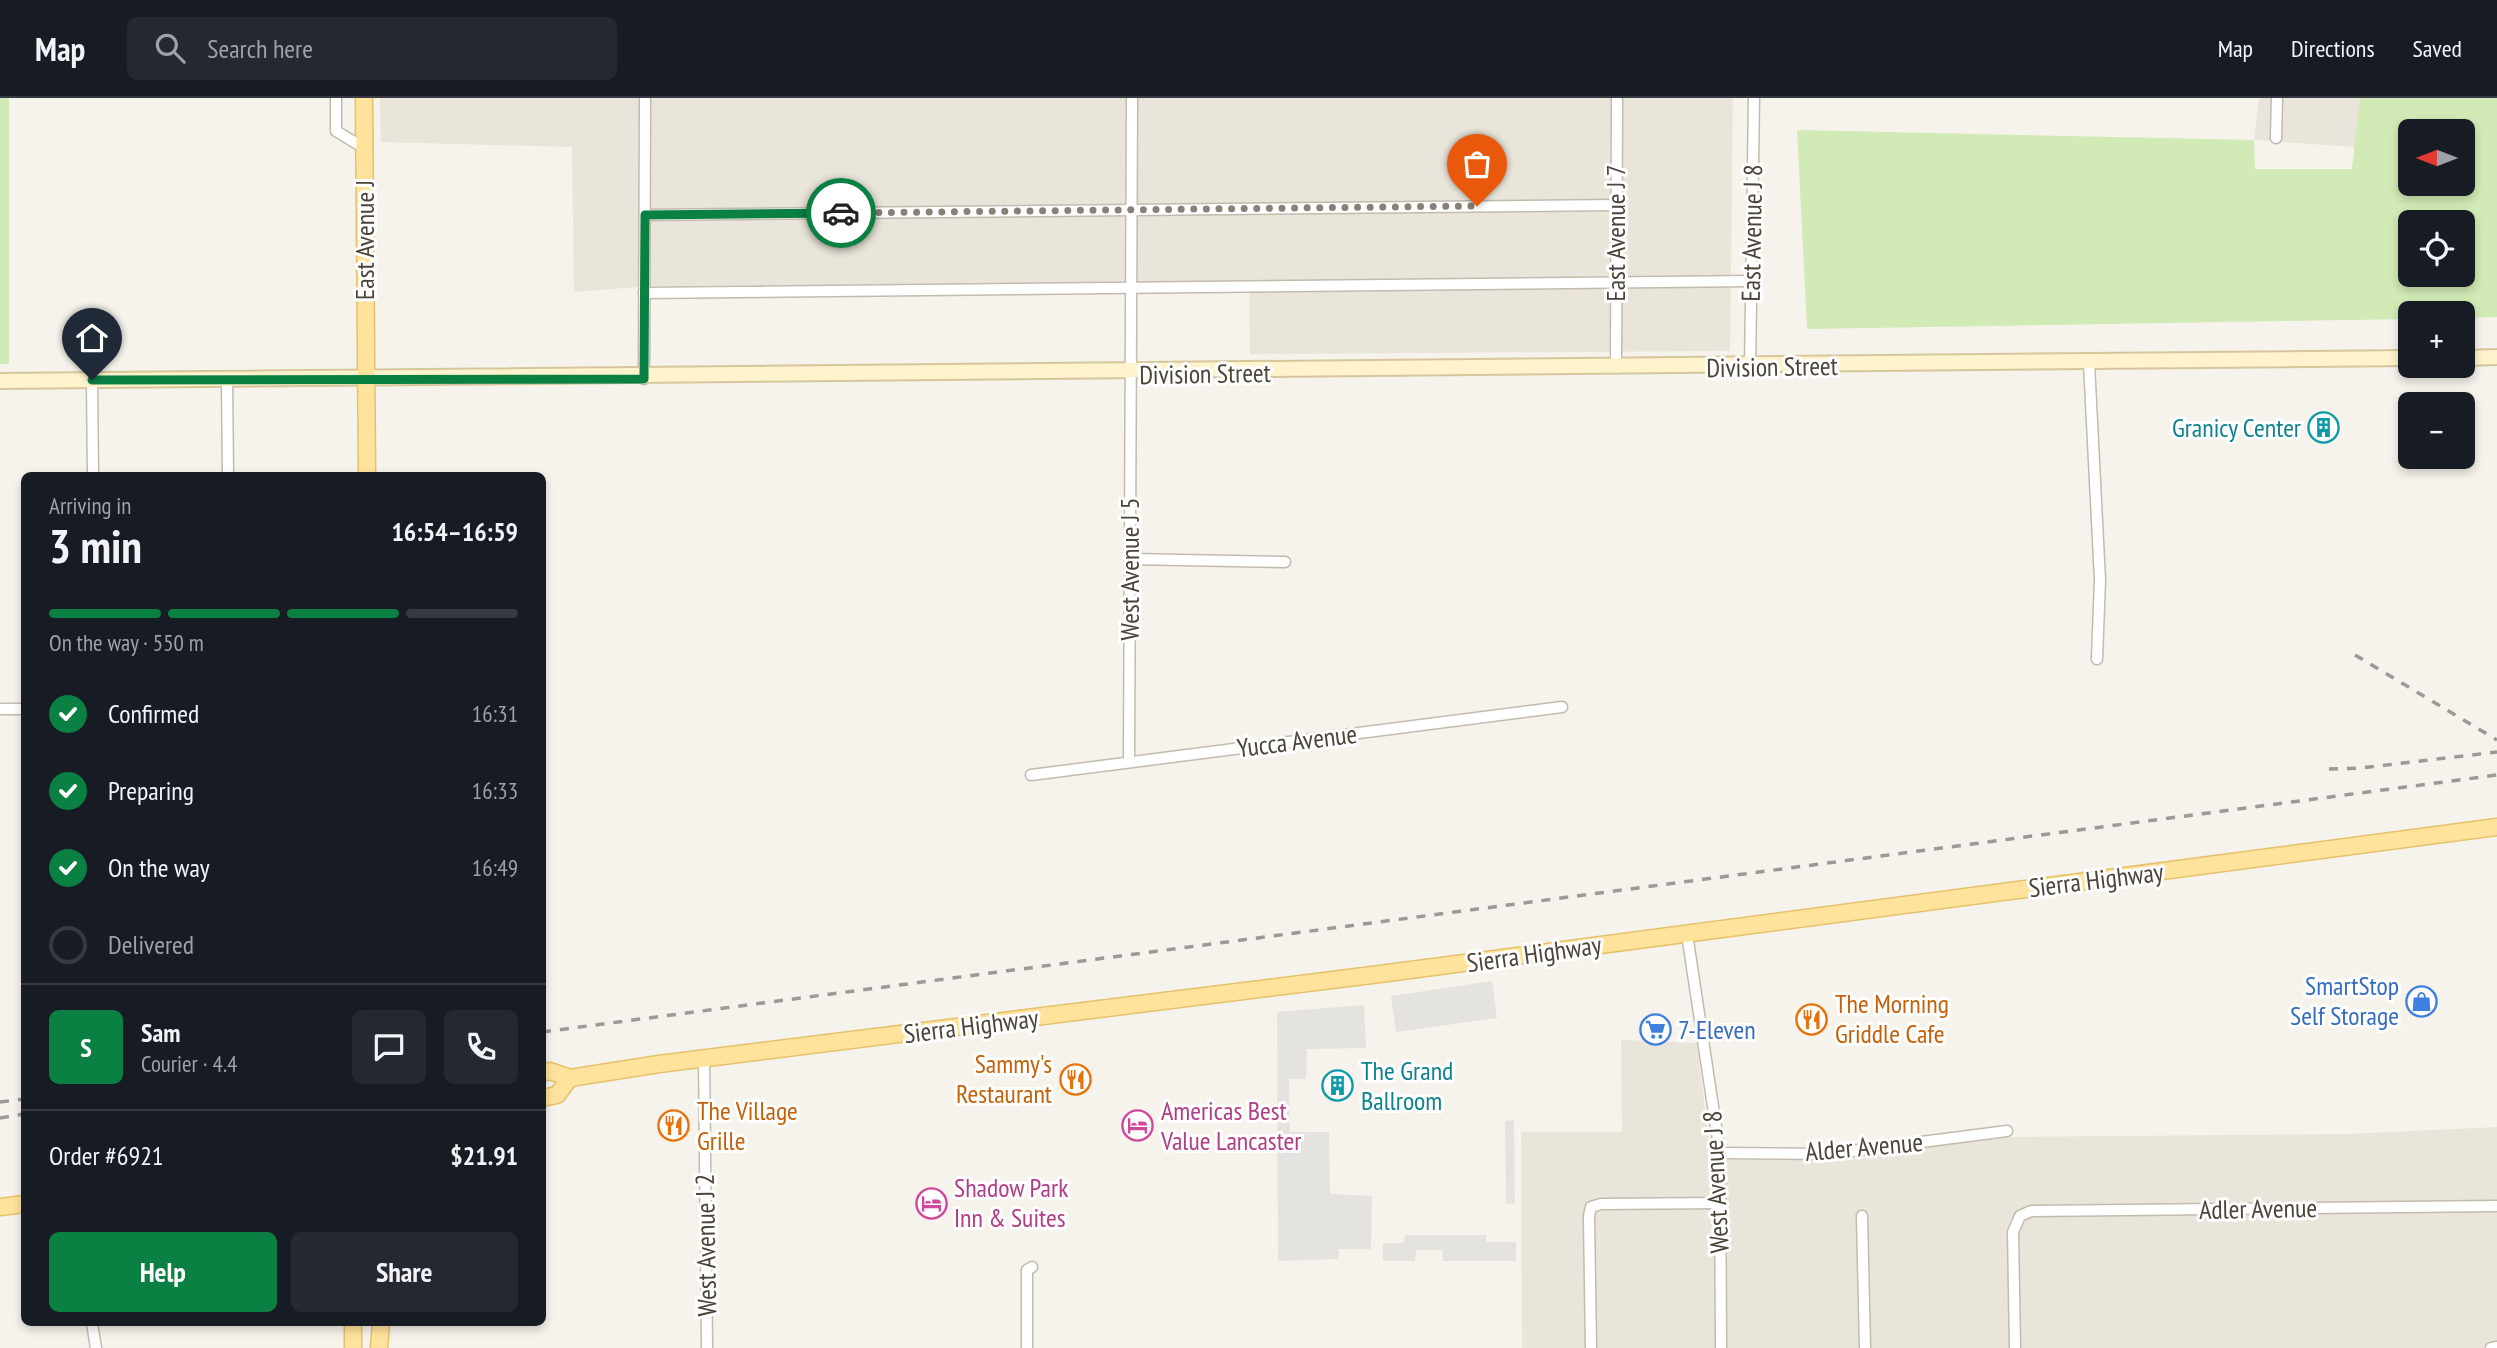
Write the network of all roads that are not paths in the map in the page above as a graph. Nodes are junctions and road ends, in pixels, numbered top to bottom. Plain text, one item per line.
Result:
1 (336, 98) edge
2 (364, 98) edge
3 (645, 98) edge
4 (1132, 98) edge
5 (1616, 98) edge
6 (1754, 98) edge
7 (2277, 98) edge
8 (2276, 138) dead end
9 (364, 148) junction
10 (1616, 205) junction
11 (1131, 209) junction
12 (645, 215) junction
13 (1751, 281) junction
14 (1616, 282) junction
15 (1130, 287) junction
16 (644, 293) junction
17 (2497, 357) edge
18 (2398, 358) edge
19 (2475, 358) edge
20 (2089, 363) junction
21 (1750, 368) junction
22 (1616, 369) junction
23 (1130, 375) junction
24 (644, 379) junction
25 (92, 380) junction
26 (227, 380) junction
27 (0, 381) edge
28 (366, 381) junction
29 (93, 472) edge
30 (228, 472) edge
31 (367, 472) edge
32 (1131, 559) junction
33 (1285, 562) dead end
34 (2097, 659) dead end
35 (1562, 707) dead end
36 (0, 709) edge
37 (21, 709) edge
38 (1129, 762) junction
39 (1031, 775) dead end
40 (2497, 827) edge
41 (1687, 934) junction
42 (704, 1058) junction
43 (546, 1072) edge
44 (570, 1078) junction
45 (546, 1097) edge
46 (2007, 1131) dead end
47 (1720, 1153) junction
48 (1720, 1203) junction
49 (21, 1204) edge
50 (2497, 1206) edge
51 (0, 1207) edge
52 (1862, 1216) dead end
53 (1032, 1267) dead end
54 (92, 1326) edge
55 (353, 1326) edge
56 (381, 1326) edge
57 (2497, 1347) edge
58 (96, 1348) edge
59 (353, 1348) edge
60 (379, 1348) edge
61 (707, 1348) edge
62 (1027, 1348) edge
63 (1591, 1348) edge
64 (1721, 1348) edge
65 (1865, 1348) edge
66 (2015, 1348) edge
67 (2491, 1348) edge

1 - 9 street
2 - 9 main road, East Avenue J
3 - 12 street
4 - 11 street, West Avenue J 5
5 - 10 street, East Avenue J 7
6 - 13 street, East Avenue J 8
7 - 8 street
9 - 28 main road, East Avenue J
10 - 11 street
10 - 14 street, East Avenue J 7
11 - 12 street
11 - 15 street, West Avenue J 5
12 - 16 street
13 - 14 street
13 - 21 street, East Avenue J 8
14 - 15 street
14 - 22 street, East Avenue J 7
15 - 16 street
15 - 23 street, West Avenue J 5
16 - 24 street
17 - 19 main road
18 - 20 main road, Division Street
20 - 21 main road, Division Street
20 - 34 street
21 - 22 main road, Division Street
22 - 23 main road, Division Street
23 - 24 main road, Division Street
23 - 32 street, West Avenue J 5
24 - 28 main road, Division Street
25 - 26 main road, Division Street
25 - 27 main road, Division Street
25 - 29 street
26 - 28 main road, Division Street
26 - 30 street
28 - 31 main road, East Avenue J
32 - 33 street
32 - 38 street, West Avenue J 5
35 - 38 street, Yucca Avenue
36 - 37 street
38 - 39 street, Yucca Avenue
40 - 41 main road, Sierra Highway
41 - 42 main road, Sierra Highway
41 - 47 street, West Avenue J 8
42 - 44 main road, Sierra Highway
42 - 61 street, West Avenue J 2
43 - 44 main road, Sierra Highway
44 - 45 main road, Sierra Highway
46 - 47 street, Alder Avenue
47 - 48 street, West Avenue J 8
48 - 63 street
48 - 64 street, West Avenue J 8
49 - 51 main road
50 - 66 street, Adler Avenue
52 - 65 street
53 - 62 street
54 - 58 street
55 - 59 main road
56 - 60 main road
57 - 67 street

